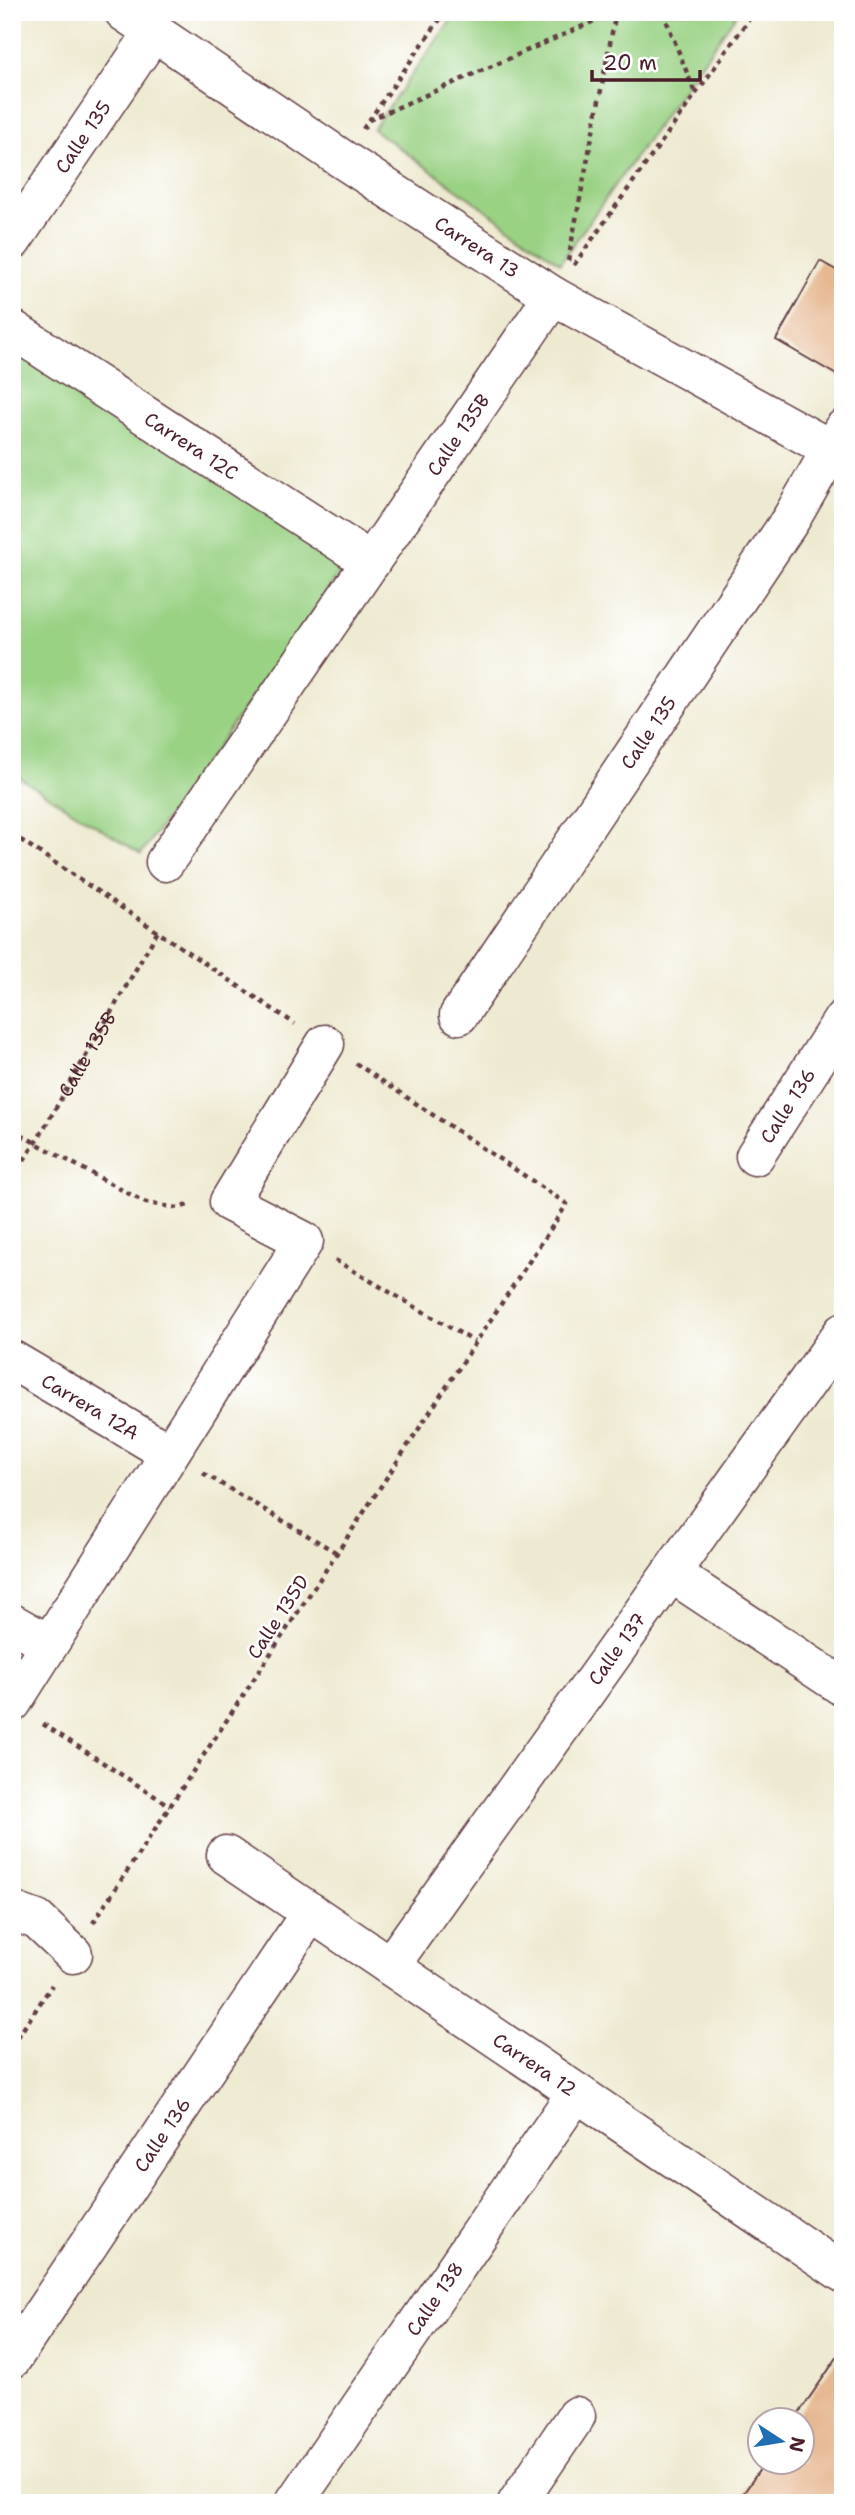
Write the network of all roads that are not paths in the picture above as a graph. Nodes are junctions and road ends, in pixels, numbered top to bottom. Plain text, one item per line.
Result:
1 (139, 23) edge
2 (12, 241) edge
3 (558, 287) junction
4 (12, 329) edge
5 (839, 444) edge
6 (371, 562) junction
7 (165, 862) dead end
8 (459, 1015) dead end
9 (843, 1019) edge
10 (325, 1044) road end
11 (755, 1156) dead end
12 (843, 1332) edge
13 (12, 1360) edge
14 (169, 1453) junction
15 (671, 1573) junction
16 (12, 1623) edge
17 (49, 1644) junction
18 (843, 1687) edge
19 (24, 1711) edge
20 (226, 1854) dead end
21 (12, 1911) edge
22 (311, 1912) junction
23 (73, 1954) road end
24 (390, 1966) junction
25 (576, 2093) junction
26 (843, 2273) edge
27 (12, 2359) edge
28 (576, 2416) dead end
29 (294, 2503) edge
30 (517, 2503) edge

1 - 2 street, Calle 135
1 - 3 street, Carrera 13
3 - 5 street, Carrera 13
3 - 6 street, Calle 135B
4 - 6 street, Carrera 12C
5 - 8 street, Calle 135
6 - 7 street, Calle 135B
9 - 11 street, Calle 136
10 - 14 street
12 - 15 street, Calle 137
13 - 14 street, Carrera 12A
14 - 17 street
15 - 18 street
15 - 24 street, Calle 137
16 - 17 street
17 - 19 street
20 - 22 street, Carrera 12
21 - 23 street
22 - 24 street, Carrera 12
22 - 27 street, Calle 136
24 - 25 street, Carrera 12
25 - 26 street, Carrera 12
25 - 29 street, Calle 138
28 - 30 street

